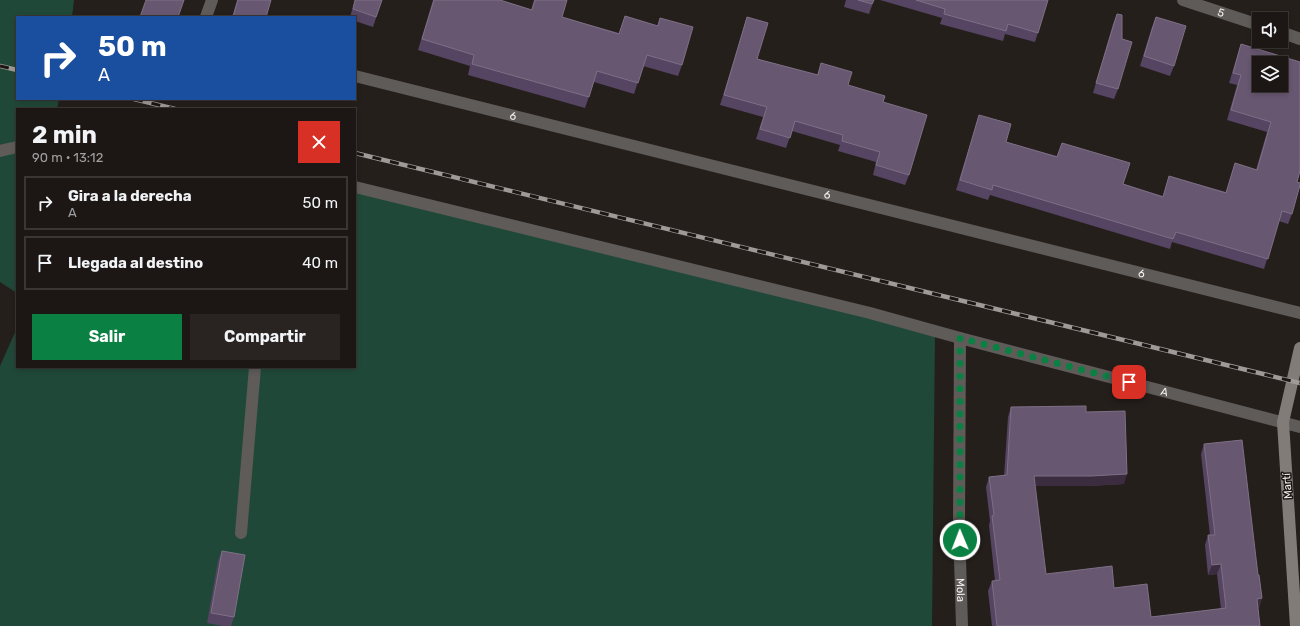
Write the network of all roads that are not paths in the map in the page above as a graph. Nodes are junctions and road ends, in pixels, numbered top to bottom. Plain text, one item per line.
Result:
1 (212, 0) edge
2 (1183, 0) edge
3 (206, 16) edge
4 (1252, 23) edge
5 (1288, 35) edge
6 (1300, 39) edge
7 (356, 76) edge
8 (16, 147) edge
9 (0, 151) edge
10 (356, 187) edge
11 (1300, 313) edge
12 (960, 338) junction
13 (1300, 348) edge
14 (255, 368) edge
15 (1283, 422) junction
16 (1300, 427) edge
17 (241, 533) dead end
18 (962, 626) edge
19 (1296, 626) edge

1 - 3 street
2 - 4 street, 5
5 - 6 street
7 - 11 street, 6
8 - 9 street
10 - 12 street, A
12 - 15 street, A
12 - 18 street, Mola
13 - 15 street, Martí
14 - 17 street
15 - 16 street, A
15 - 19 street, Martí

